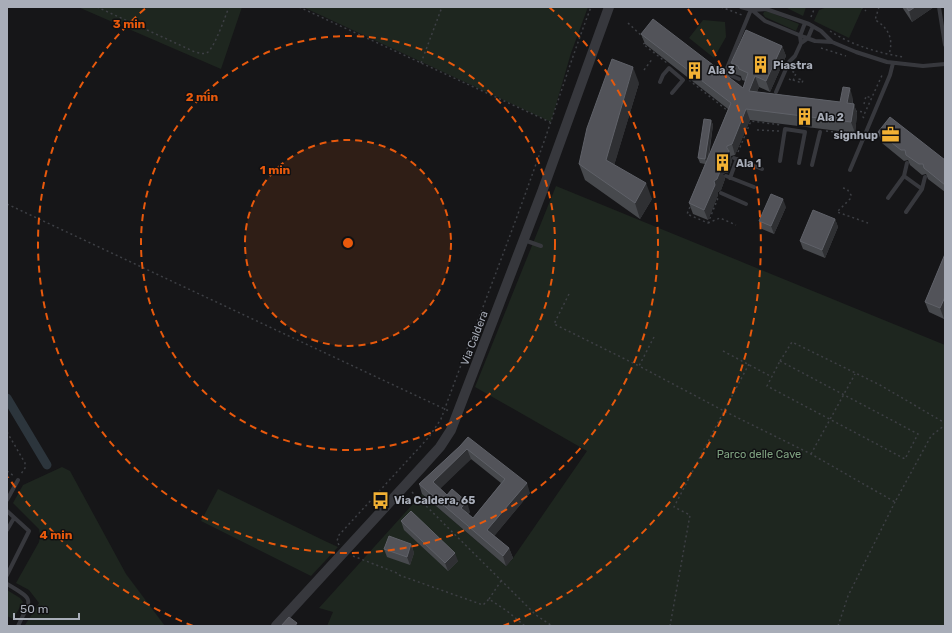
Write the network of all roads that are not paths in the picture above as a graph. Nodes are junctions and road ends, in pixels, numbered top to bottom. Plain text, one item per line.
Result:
1 (610, 7) edge
2 (741, 7) edge
3 (939, 7) edge
4 (752, 8) edge
5 (805, 23) junction
6 (813, 26) junction
7 (800, 36) junction
8 (808, 38) junction
9 (832, 42) junction
10 (801, 43) junction
11 (945, 45) edge
12 (893, 63) junction
13 (945, 64) edge
14 (739, 79) edge
15 (660, 82) dead end
16 (776, 92) dead end
17 (672, 94) dead end
18 (806, 127) dead end
19 (820, 131) road end
20 (805, 132) junction
21 (780, 161) dead end
22 (799, 163) dead end
23 (907, 163) edge
24 (812, 165) dead end
25 (762, 169) dead end
26 (850, 170) dead end
27 (904, 176) junction
28 (925, 176) edge
29 (754, 187) dead end
30 (922, 190) junction
31 (720, 195) road end
32 (888, 198) dead end
33 (746, 204) dead end
34 (906, 212) dead end
35 (520, 239) junction
36 (541, 246) dead end
37 (18, 480) road end
38 (7, 500) edge
39 (7, 511) edge
40 (14, 518) junction
41 (7, 530) edge
42 (8, 572) edge
43 (7, 584) edge
44 (18, 626) edge
45 (276, 626) edge

1 - 35 street, Via Caldera
2 - 4 lane
3 - 11 lane
4 - 5 lane
4 - 7 lane
4 - 14 lane
5 - 6 lane
5 - 7 lane
6 - 8 lane
6 - 9 lane
7 - 8 lane
7 - 10 lane
8 - 9 lane
8 - 10 lane
9 - 12 lane
10 - 16 lane
12 - 13 lane
12 - 26 lane
15 - 17 lane
18 - 20 lane
19 - 24 lane
20 - 21 lane
20 - 22 lane
23 - 27 lane
25 - 29 lane
27 - 30 lane
27 - 32 lane
28 - 30 lane
30 - 34 lane
31 - 33 lane
35 - 36 lane
35 - 45 street, Via Caldera
37 - 38 lane
39 - 40 lane
40 - 41 lane
40 - 42 lane
43 - 44 lane

